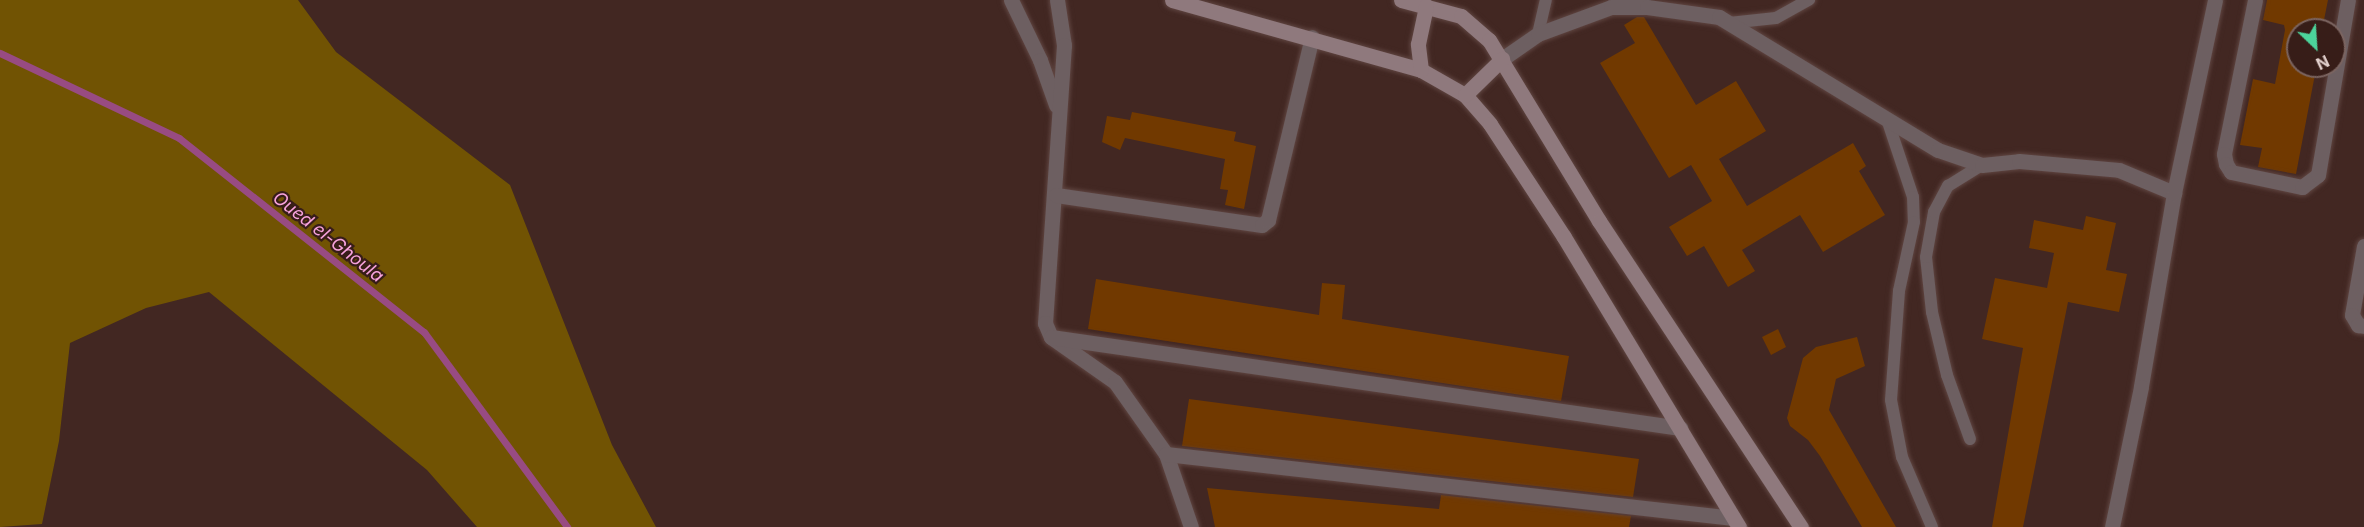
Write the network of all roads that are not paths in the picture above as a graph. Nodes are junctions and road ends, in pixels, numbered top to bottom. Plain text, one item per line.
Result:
1 (1011, 0) edge
2 (1057, 0) edge
3 (1172, 0) edge
4 (1401, 0) edge
5 (1546, 0) edge
6 (1809, 0) edge
7 (2215, 0) edge
8 (2255, 0) edge
9 (2348, 0) edge
10 (1427, 3) edge
11 (1642, 3) edge
12 (1729, 23) junction
13 (1538, 34) junction
14 (1312, 37) junction
15 (1502, 59) junction
16 (1421, 70) junction
17 (1465, 95) junction
18 (1060, 119) junction
19 (1888, 122) junction
20 (1982, 165) junction
21 (2174, 193) junction
22 (1056, 195) junction
23 (2364, 246) edge
24 (2364, 326) edge
25 (1051, 337) junction
26 (1680, 428) junction
27 (1970, 440) dead end
28 (1166, 454) junction
29 (1736, 522) edge
30 (1191, 527) edge
31 (1801, 527) edge
32 (1932, 527) edge
33 (2112, 527) edge

1 - 18 street
2 - 18 street
3 - 14 street
4 - 10 street
5 - 13 lane
6 - 12 lane
7 - 21 street
8 - 9 street
10 - 15 street
10 - 16 street
11 - 12 street
11 - 13 street
12 - 19 street
13 - 15 street
14 - 16 street
14 - 22 street
15 - 17 street
15 - 31 street
16 - 17 street
17 - 26 street
18 - 22 street
19 - 20 street
19 - 32 lane
20 - 21 street
20 - 27 lane
21 - 33 street
22 - 25 street
23 - 24 street
25 - 26 street
25 - 28 street
26 - 29 street
28 - 29 street
28 - 30 street

